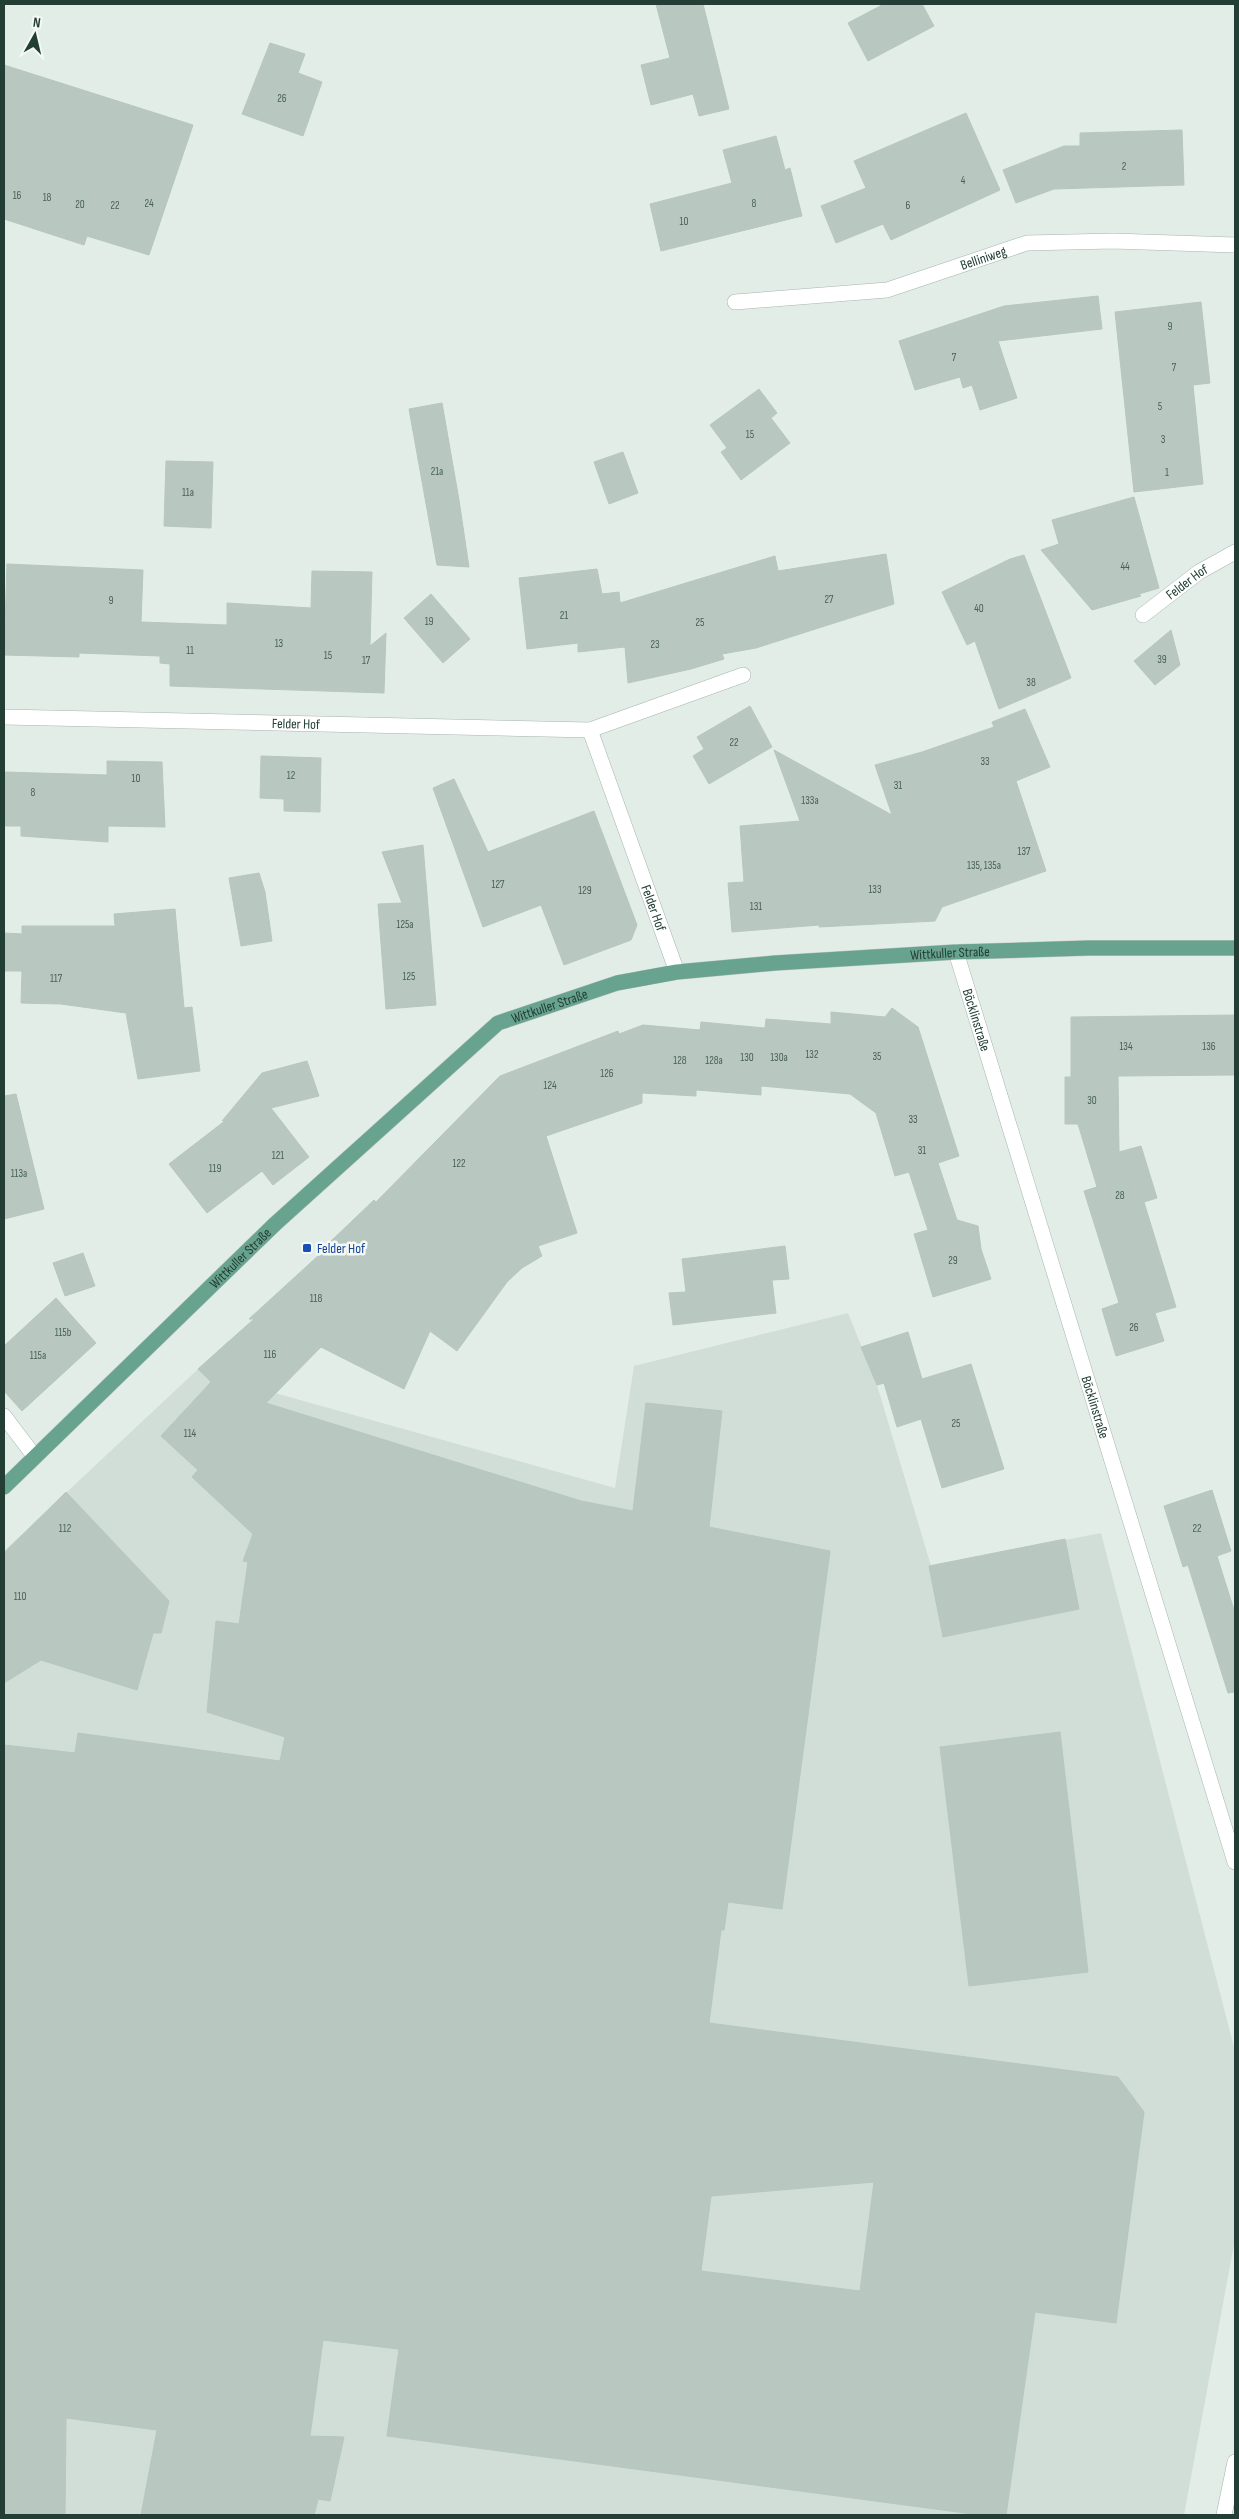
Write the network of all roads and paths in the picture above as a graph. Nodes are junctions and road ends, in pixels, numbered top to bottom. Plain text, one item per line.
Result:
1 (1235, 245) edge
2 (735, 302) dead end
3 (1235, 552) edge
4 (1142, 616) dead end
5 (743, 675) dead end
6 (4, 717) edge
7 (590, 730) junction
8 (1235, 948) edge
9 (956, 952) junction
10 (677, 972) junction
11 (4, 1416) edge
12 (35, 1457) junction
13 (4, 1487) edge
14 (1235, 1862) edge
15 (1235, 2462) edge
16 (1224, 2515) edge

1 - 2 street, Belliniweg
3 - 4 street, Felder Hof
5 - 7 street, Felder Hof
6 - 7 street, Felder Hof
7 - 10 street, Felder Hof
8 - 9 main road, Wittkuller Straße
9 - 10 main road, Wittkuller Straße
9 - 14 street, Böcklinstraße
10 - 12 main road, Wittkuller Straße
11 - 12 street
12 - 13 main road, Wittkuller Straße
15 - 16 street

